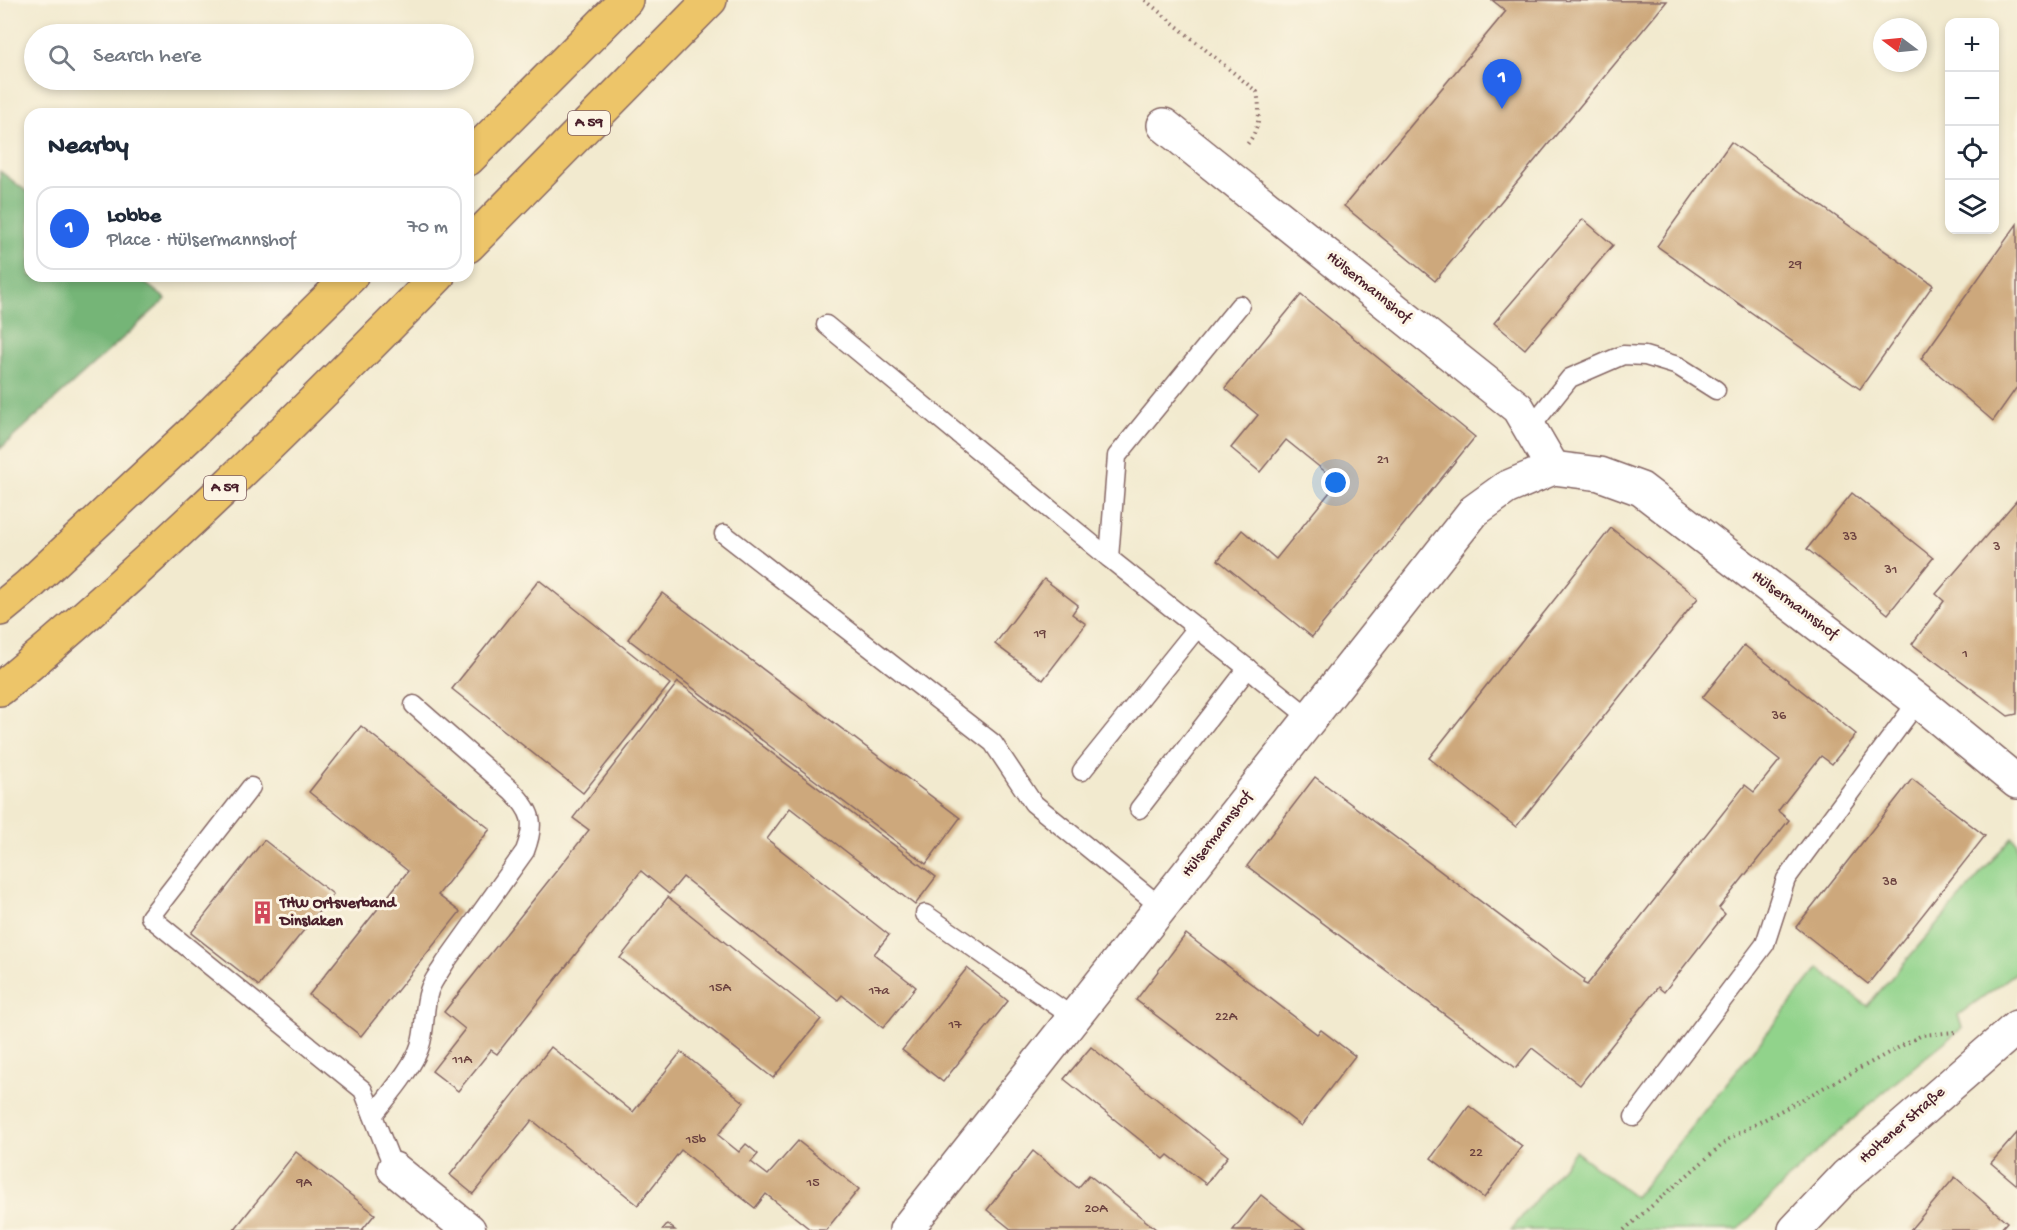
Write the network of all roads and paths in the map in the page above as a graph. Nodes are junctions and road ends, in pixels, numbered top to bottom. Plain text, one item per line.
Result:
1 (626, 0) edge
2 (710, 0) edge
3 (1145, 0) edge
4 (1164, 125) dead end
5 (474, 153) edge
6 (1224, 173) junction
7 (474, 240) edge
8 (345, 282) edge
9 (432, 282) edge
10 (1240, 305) dead end
11 (826, 325) dead end
12 (1716, 390) dead end
13 (1530, 428) junction
14 (1553, 468) junction
15 (724, 534) dead end
16 (1109, 558) junction
17 (0, 609) edge
18 (1197, 628) junction
19 (1248, 668) junction
20 (0, 689) edge
21 (1918, 701) junction
22 (414, 705) dead end
23 (1310, 718) junction
24 (1082, 771) dead end
25 (2016, 778) edge
26 (251, 787) dead end
27 (1139, 809) dead end
28 (1161, 908) junction
29 (926, 914) dead end
30 (1074, 1018) junction
31 (2017, 1027) edge
32 (1957, 1032) dead end
33 (373, 1115) junction
34 (1634, 1117) dead end
35 (394, 1169) joint
36 (469, 1230) edge
37 (906, 1230) edge
38 (1624, 1230) edge
39 (1795, 1230) edge

1 - 5 highway
2 - 7 highway, A 59
3 - 6 path
4 - 6 street, Hülsermannshof
6 - 13 street, Hülsermannshof
8 - 17 highway
9 - 20 highway, A 59
10 - 16 lane
11 - 16 lane
12 - 13 lane
13 - 14 street, Hülsermannshof
14 - 21 street, Hülsermannshof
14 - 23 street, Hülsermannshof
15 - 28 lane
16 - 18 lane
18 - 19 lane
18 - 24 lane
19 - 23 lane
19 - 27 lane
21 - 25 street, Hülsermannshof
21 - 34 lane
22 - 33 lane
23 - 28 street, Hülsermannshof
26 - 33 lane
28 - 30 street, Hülsermannshof
29 - 30 lane
30 - 37 street, Hülsermannshof
31 - 39 street, Holtener Straße
32 - 38 path
33 - 35 lane
35 - 36 street

